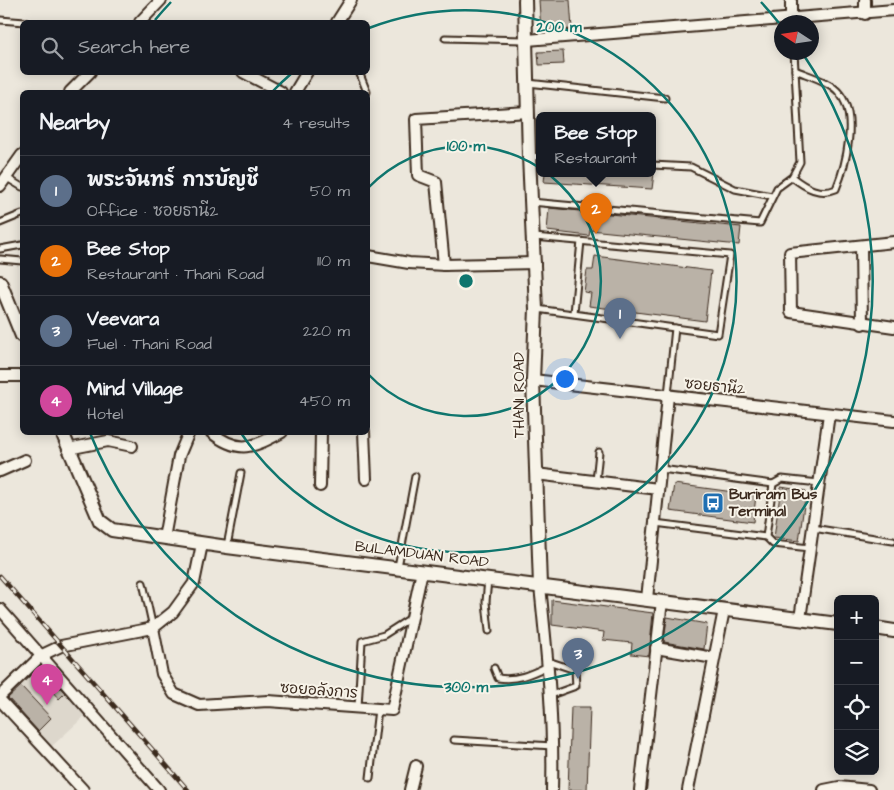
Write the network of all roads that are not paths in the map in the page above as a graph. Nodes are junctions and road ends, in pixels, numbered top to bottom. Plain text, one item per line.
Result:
1 (161, 0) edge
2 (351, 0) edge
3 (525, 0) edge
4 (791, 0) edge
5 (865, 0) edge
6 (894, 10) edge
7 (866, 14) junction
8 (791, 15) edge
9 (819, 18) edge
10 (0, 20) edge
11 (142, 20) edge
12 (338, 20) edge
13 (20, 22) edge
14 (774, 22) edge
15 (445, 38) dead end
16 (527, 40) junction
17 (795, 60) edge
18 (796, 70) junction
19 (87, 75) edge
20 (247, 75) edge
21 (305, 75) edge
22 (360, 75) edge
23 (527, 83) junction
24 (72, 90) edge
25 (273, 90) edge
26 (295, 90) edge
27 (366, 90) edge
28 (665, 98) dead end
29 (528, 112) junction
30 (534, 157) edge
31 (20, 158) edge
32 (656, 165) edge
33 (792, 177) junction
34 (7, 178) junction
35 (0, 186) edge
36 (20, 186) edge
37 (772, 196) junction
38 (531, 202) junction
39 (20, 215) edge
40 (0, 223) edge
41 (533, 236) junction
42 (581, 241) junction
43 (894, 242) edge
44 (20, 245) edge
45 (861, 246) junction
46 (0, 249) edge
47 (370, 256) edge
48 (0, 259) edge
49 (20, 261) edge
50 (535, 263) junction
51 (444, 265) junction
52 (0, 282) edge
53 (536, 308) junction
54 (574, 313) junction
55 (862, 324) junction
56 (894, 327) edge
57 (675, 328) junction
58 (20, 331) edge
59 (0, 376) edge
60 (20, 376) edge
61 (533, 380) junction
62 (668, 396) junction
63 (829, 414) junction
64 (894, 421) edge
65 (63, 435) edge
66 (188, 435) edge
67 (216, 435) edge
68 (277, 435) edge
69 (321, 435) edge
70 (364, 435) edge
71 (132, 446) dead end
72 (68, 449) junction
73 (600, 452) dead end
74 (26, 460) dead end
75 (660, 469) junction
76 (0, 471) edge
77 (241, 473) dead end
78 (536, 474) junction
79 (415, 476) dead end
80 (366, 479) dead end
81 (596, 481) junction
82 (819, 483) junction
83 (773, 484) junction
84 (320, 486) dead end
85 (658, 489) junction
86 (655, 523) junction
87 (813, 528) junction
88 (164, 538) junction
89 (766, 538) junction
90 (894, 541) edge
91 (202, 544) junction
92 (227, 547) junction
93 (810, 548) junction
94 (398, 568) junction
95 (422, 571) junction
96 (488, 579) junction
97 (142, 583) dead end
98 (540, 586) junction
99 (647, 599) junction
100 (662, 601) junction
101 (0, 609) edge
102 (724, 610) junction
103 (412, 617) junction
104 (800, 619) junction
105 (834, 623) edge
106 (153, 628) junction
107 (879, 629) edge
108 (489, 631) dead end
109 (894, 631) edge
110 (656, 648) junction
111 (42, 655) junction
112 (714, 658) junction
113 (548, 664) junction
114 (494, 668) dead end
115 (551, 695) junction
116 (0, 696) edge
117 (0, 700) edge
118 (358, 707) junction
119 (378, 708) junction
120 (454, 740) dead end
121 (553, 746) junction
122 (416, 766) dead end
123 (370, 778) dead end
124 (83, 790) edge
125 (160, 790) edge
126 (410, 790) edge
127 (552, 790) edge
128 (640, 790) edge
129 (688, 790) edge
130 (824, 790) edge
131 (868, 790) edge

1 - 11 street
2 - 12 street
3 - 16 street, THANI ROAD
4 - 8 street
5 - 7 street
6 - 7 street
7 - 9 street
10 - 13 lane
14 - 16 street
15 - 16 lane
16 - 23 street, THANI ROAD
17 - 18 lane
18 - 33 lane
18 - 33 lane
19 - 24 street
20 - 25 street
21 - 26 street
22 - 27 lane
23 - 28 lane
23 - 29 street, THANI ROAD
29 - 30 street, THANI ROAD
29 - 51 street
30 - 38 street, THANI ROAD
31 - 34 street
32 - 37 lane
33 - 37 lane
34 - 35 street
34 - 36 lane
37 - 38 lane
38 - 41 street, THANI ROAD
39 - 40 lane
41 - 42 lane
41 - 50 street, THANI ROAD
42 - 54 lane
42 - 57 lane
43 - 45 street
44 - 46 lane
45 - 55 street
45 - 55 street
47 - 51 street
48 - 49 lane
50 - 51 street
50 - 53 street, THANI ROAD
52 - 58 street
53 - 54 lane
53 - 61 street, THANI ROAD
54 - 57 lane
55 - 56 street
57 - 62 lane
59 - 60 street
61 - 62 street, ซอยธานี2
61 - 78 street, THANI ROAD
62 - 63 street, ซอยธานี2
62 - 75 street
63 - 64 street, ซอยธานี2
63 - 82 street
65 - 72 street, BULAMDUAN ROAD
66 - 88 street
67 - 68 street
69 - 84 street
70 - 80 street
71 - 72 street
72 - 88 street, BULAMDUAN ROAD
73 - 81 lane
74 - 76 street
75 - 83 lane
75 - 85 street
77 - 92 lane
78 - 81 street
78 - 98 street, THANI ROAD
79 - 94 lane
81 - 85 street
82 - 83 lane
82 - 87 street
83 - 89 lane
85 - 86 street
86 - 89 lane
86 - 99 street
87 - 90 lane
87 - 93 street
88 - 91 street, BULAMDUAN ROAD
89 - 93 lane
91 - 92 street, BULAMDUAN ROAD
91 - 106 street
92 - 94 street, BULAMDUAN ROAD
93 - 104 street
94 - 95 street, BULAMDUAN ROAD
95 - 96 street, BULAMDUAN ROAD
95 - 103 street, ซอยอลังการ
96 - 98 street, BULAMDUAN ROAD
96 - 108 lane
97 - 106 lane
98 - 99 street, BULAMDUAN ROAD
98 - 113 street, THANI ROAD
99 - 100 street, BULAMDUAN ROAD
100 - 102 street, BULAMDUAN ROAD
100 - 110 street
101 - 111 street
102 - 104 street, BULAMDUAN ROAD
102 - 112 street
103 - 118 lane
103 - 119 street, ซอยอลังการ
104 - 105 street, BULAMDUAN ROAD
106 - 111 street
106 - 118 street, ซอยอลังการ
107 - 109 street
110 - 112 street
110 - 128 street
111 - 116 street
111 - 125 street
112 - 129 street
113 - 114 lane
113 - 115 street, THANI ROAD
113 - 115 lane
115 - 121 street, THANI ROAD
117 - 124 street
118 - 119 street, ซอยอลังการ
119 - 123 lane
120 - 121 lane
121 - 127 street, THANI ROAD
122 - 126 street
130 - 131 street

